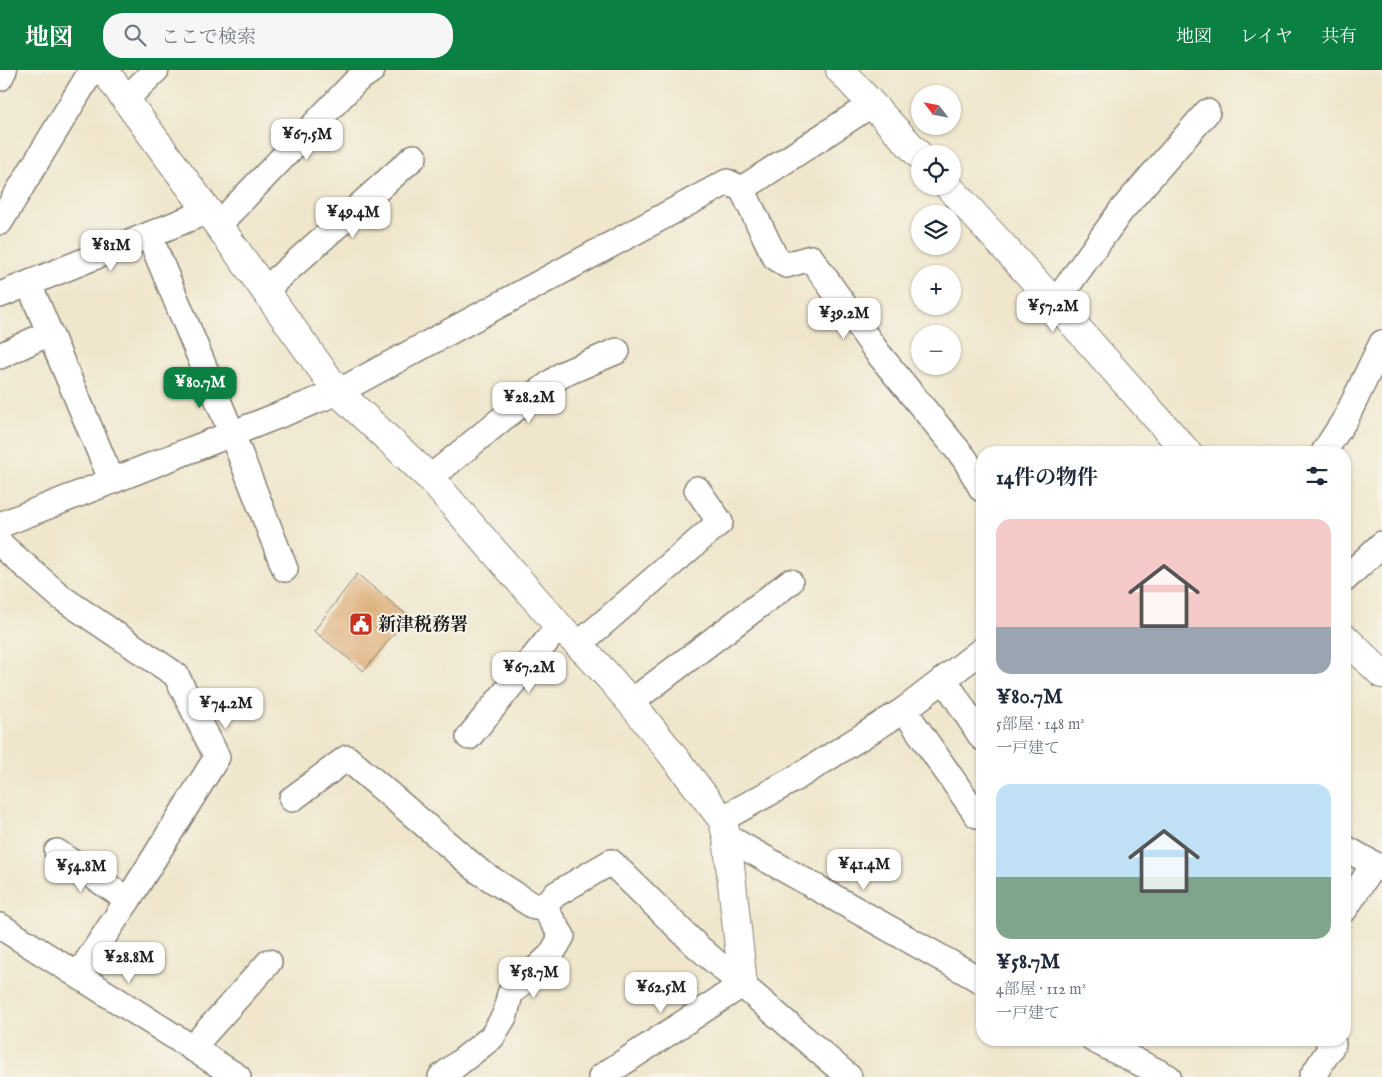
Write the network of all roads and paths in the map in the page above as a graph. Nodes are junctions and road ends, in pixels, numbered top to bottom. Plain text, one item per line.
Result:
1 (4, 70) edge
2 (92, 70) edge
3 (104, 70) edge
4 (156, 70) edge
5 (372, 70) edge
6 (840, 70) edge
7 (0, 78) edge
8 (125, 100) junction
9 (872, 104) junction
10 (1208, 112) dead end
11 (911, 146) edge
12 (414, 157) dead end
13 (742, 189) junction
14 (956, 195) edge
15 (213, 218) junction
16 (0, 222) edge
17 (149, 235) junction
18 (29, 284) junction
19 (265, 290) junction
20 (0, 295) edge
21 (1055, 303) junction
22 (50, 333) junction
23 (1382, 343) edge
24 (617, 352) dead end
25 (0, 356) edge
26 (338, 392) junction
27 (232, 434) junction
28 (1182, 446) edge
29 (1328, 446) edge
30 (430, 478) junction
31 (976, 478) edge
32 (112, 481) junction
33 (697, 489) dead end
34 (0, 524) edge
35 (0, 544) edge
36 (1382, 544) edge
37 (285, 569) dead end
38 (1351, 573) edge
39 (790, 582) dead end
40 (559, 626) junction
41 (579, 644) junction
42 (1351, 644) edge
43 (976, 655) edge
44 (1382, 674) edge
45 (944, 679) junction
46 (630, 702) junction
47 (904, 710) junction
48 (976, 729) edge
49 (469, 737) dead end
50 (292, 799) dead end
51 (976, 814) edge
52 (725, 828) junction
53 (1351, 851) edge
54 (56, 852) dead end
55 (1378, 866) edge
56 (128, 900) junction
57 (1351, 901) edge
58 (542, 906) junction
59 (0, 926) edge
60 (268, 962) dead end
61 (78, 975) junction
62 (976, 977) edge
63 (743, 984) junction
64 (1106, 1046) edge
65 (1332, 1046) edge
66 (192, 1048) junction
67 (238, 1077) edge
68 (441, 1077) edge
69 (601, 1077) edge
70 (849, 1077) edge
71 (1168, 1077) edge
72 (1312, 1077) edge

1 - 7 street
2 - 16 street
3 - 8 street
4 - 8 street
5 - 15 street
6 - 9 street
8 - 15 street
9 - 11 street
9 - 13 street
10 - 21 street
12 - 19 street
13 - 26 street
13 - 31 street
14 - 21 street
15 - 17 street
15 - 19 street
17 - 18 street
17 - 27 street
18 - 20 street
18 - 22 street
19 - 26 street
21 - 28 street
22 - 25 street
22 - 32 street
23 - 29 street
24 - 30 street
26 - 27 street
26 - 30 street
27 - 32 street
27 - 37 street
30 - 40 street
32 - 34 street
33 - 41 street
35 - 56 street
36 - 38 street
39 - 46 street
40 - 41 street
40 - 49 street
41 - 46 street
42 - 44 street
43 - 45 street
45 - 47 street
45 - 48 street
46 - 52 street
47 - 51 street
47 - 52 street
50 - 58 street
52 - 62 street
52 - 63 street
53 - 55 street
54 - 56 street
55 - 57 street
56 - 61 street
58 - 63 street
58 - 68 street
59 - 61 street
60 - 66 street
61 - 66 street
63 - 69 street
63 - 70 street
64 - 71 street
65 - 72 street
66 - 67 street

